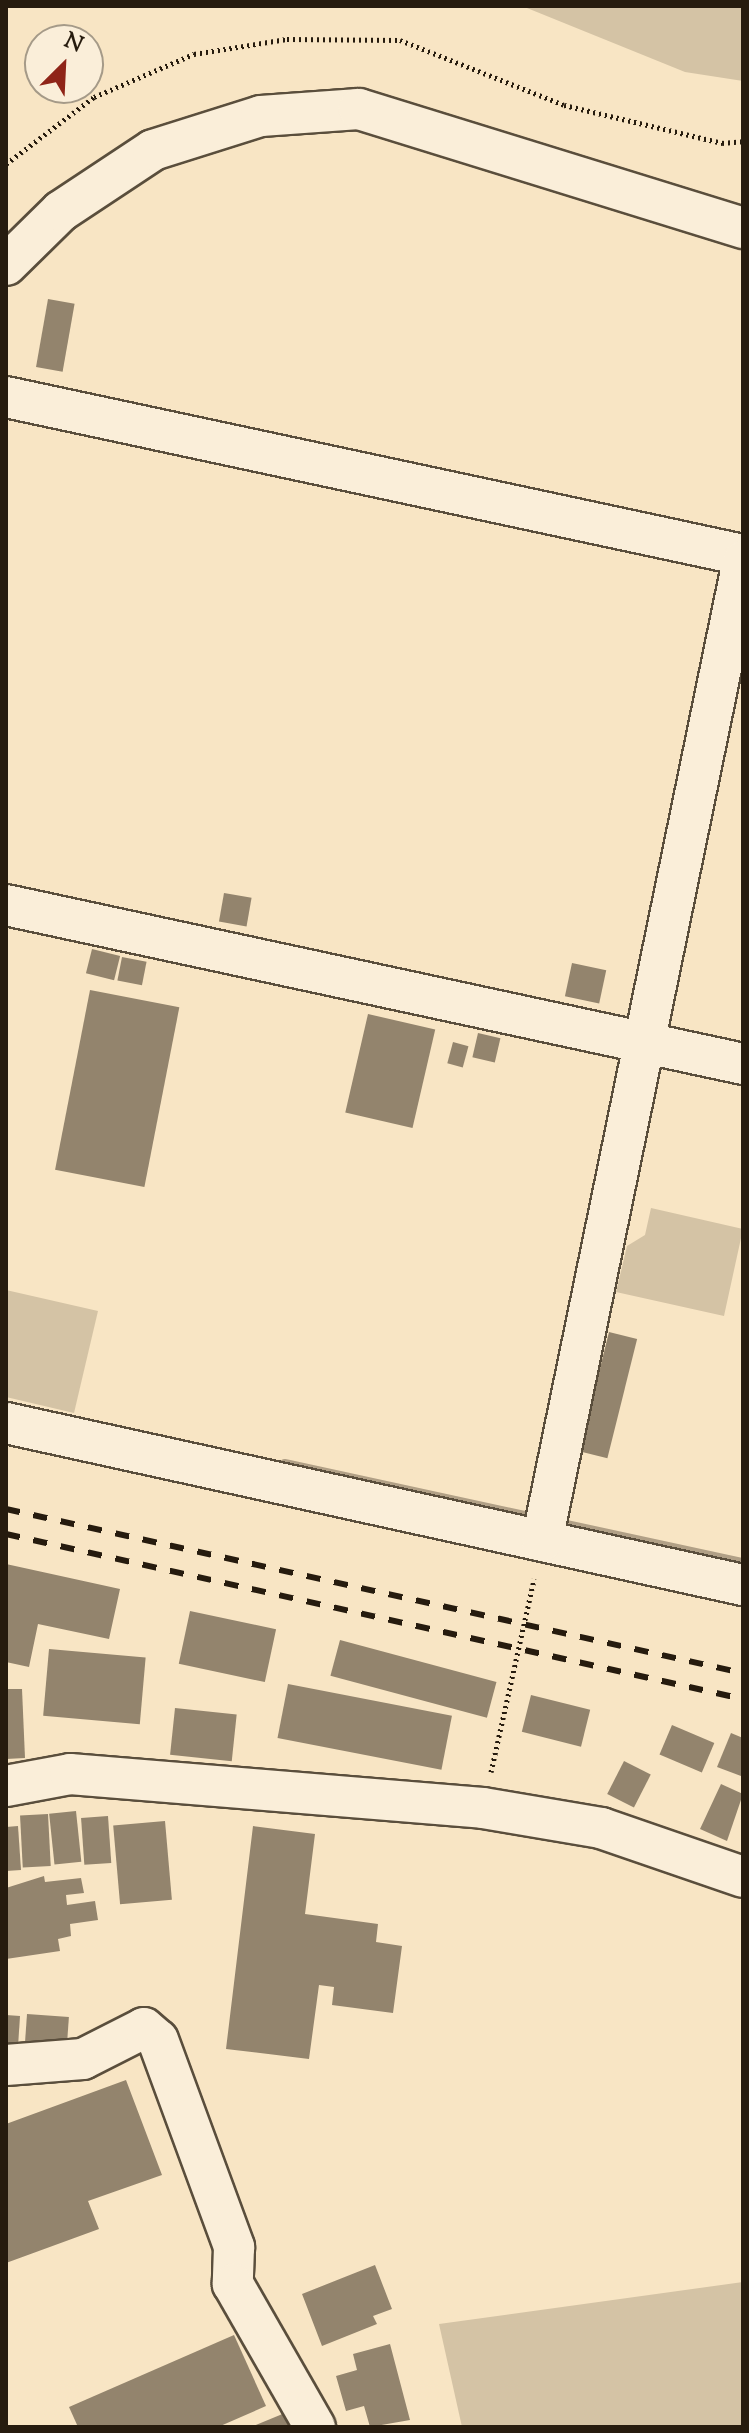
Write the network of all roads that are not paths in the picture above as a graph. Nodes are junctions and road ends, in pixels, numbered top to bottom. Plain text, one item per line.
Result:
1 (743, 228) edge
2 (6, 265) edge
3 (6, 397) edge
4 (743, 558) edge
5 (6, 905) edge
6 (648, 1043) junction
7 (743, 1064) edge
8 (6, 1423) edge
9 (545, 1527) junction
10 (743, 1585) edge
11 (6, 1786) edge
12 (743, 1877) edge
13 (6, 2065) edge
14 (315, 2427) edge

1 - 2 street
3 - 4 street
4 - 6 street
5 - 6 street
6 - 7 street
6 - 9 street
8 - 9 street
9 - 10 street
11 - 12 street
13 - 14 street

